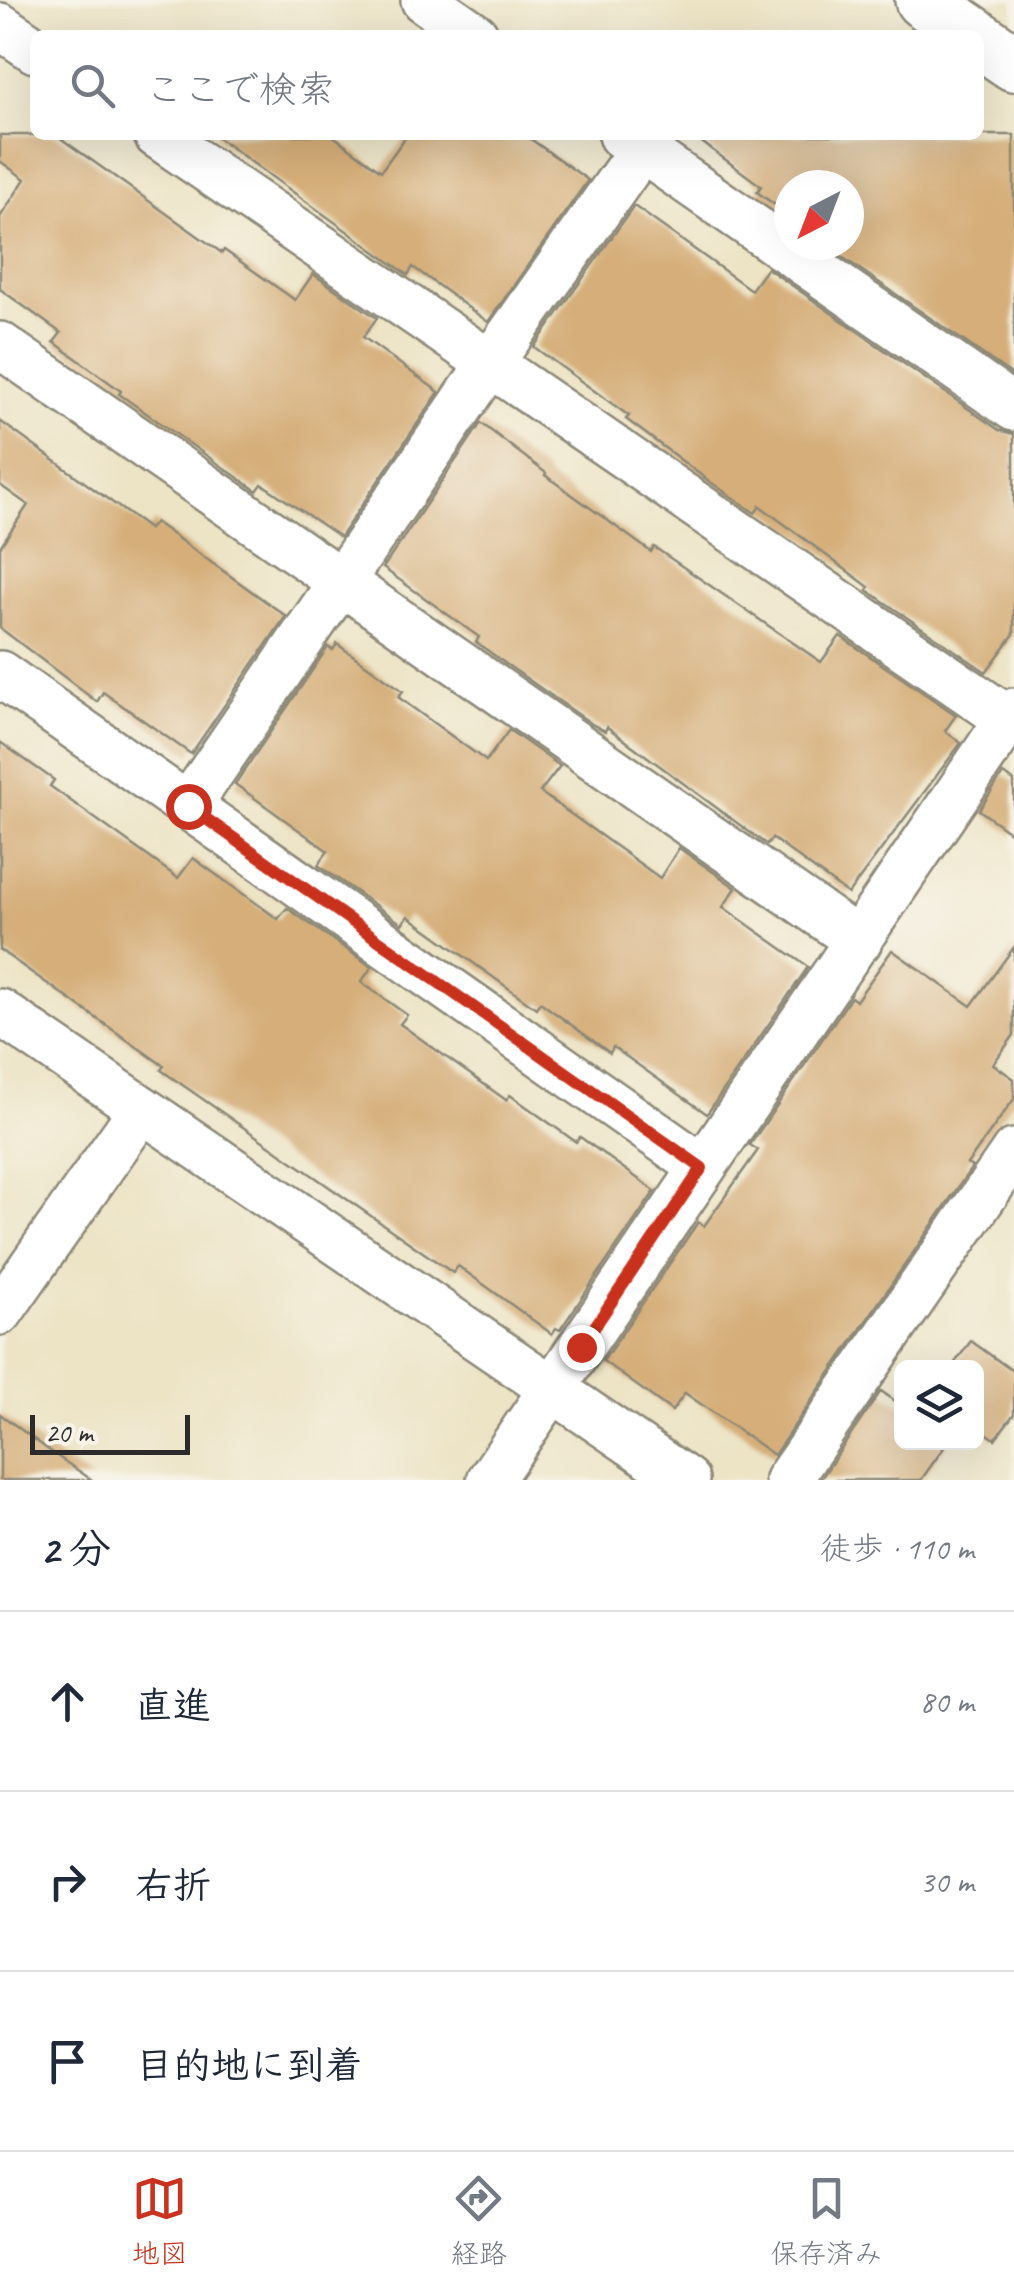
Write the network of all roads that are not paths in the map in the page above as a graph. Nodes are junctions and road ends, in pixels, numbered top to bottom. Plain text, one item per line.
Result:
1 (424, 0) edge
2 (922, 0) edge
3 (0, 26) edge
4 (468, 30) edge
5 (966, 30) edge
6 (984, 42) edge
7 (30, 47) edge
8 (1014, 62) edge
9 (164, 140) edge
10 (632, 142) edge
11 (0, 344) edge
12 (488, 364) junction
13 (1014, 408) edge
14 (341, 580) junction
15 (0, 674) edge
16 (1011, 715) edge
17 (188, 806) junction
18 (859, 941) junction
19 (0, 1012) edge
20 (142, 1109) junction
21 (1014, 1152) edge
22 (702, 1168) junction
23 (0, 1312) edge
24 (552, 1388) junction
25 (490, 1480) edge
26 (686, 1480) edge
27 (788, 1480) edge

1 - 4 street
2 - 5 street
3 - 7 street
6 - 8 street
9 - 12 street
10 - 12 street
10 - 13 street
11 - 14 street
12 - 14 street
12 - 16 street
14 - 17 street
14 - 18 street
15 - 17 street
16 - 18 street
17 - 22 street
18 - 22 street
19 - 20 street
20 - 23 street
20 - 24 street
21 - 27 street
22 - 24 street
24 - 25 street
24 - 26 street

